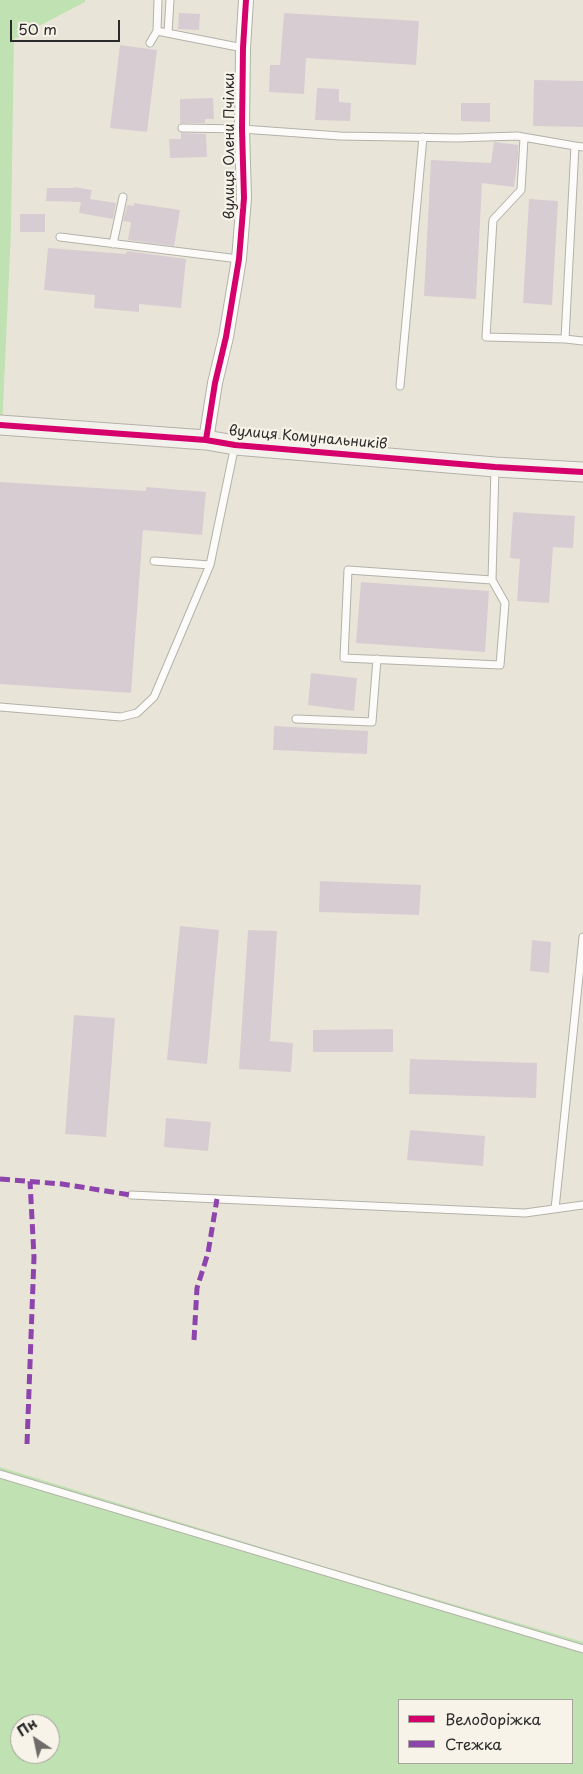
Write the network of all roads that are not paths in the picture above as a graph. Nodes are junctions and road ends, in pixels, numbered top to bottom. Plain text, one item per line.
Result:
1 (158, 0) edge
2 (170, 0) edge
3 (246, 0) edge
4 (157, 31) junction
5 (168, 33) junction
6 (150, 43) dead end
7 (243, 48) junction
8 (182, 128) dead end
9 (242, 129) junction
10 (423, 137) junction
11 (524, 138) junction
12 (575, 146) junction
13 (583, 147) edge
14 (123, 197) dead end
15 (60, 237) dead end
16 (113, 244) junction
17 (239, 259) junction
18 (565, 339) junction
19 (583, 341) edge
20 (400, 386) dead end
21 (0, 425) edge
22 (206, 440) junction
23 (235, 445) junction
24 (495, 467) junction
25 (583, 472) edge
26 (154, 561) dead end
27 (210, 565) junction
28 (492, 580) junction
29 (377, 660) junction
30 (0, 707) edge
31 (296, 719) dead end
32 (583, 937) edge
33 (131, 1196) dead end
34 (583, 1205) edge
35 (555, 1209) junction
36 (0, 1474) edge
37 (583, 1649) edge

1 - 4 lane
2 - 5 lane
3 - 7 street, вулиця Олени Пчілки
4 - 5 lane
4 - 6 lane
5 - 7 lane
7 - 9 street, вулиця Олени Пчілки
8 - 9 lane
9 - 10 lane
9 - 17 street, вулиця Олени Пчілки
10 - 11 lane
10 - 20 lane
11 - 12 lane
11 - 18 lane
12 - 13 lane
12 - 18 lane
14 - 16 lane
15 - 16 lane
16 - 17 lane
17 - 22 street, вулиця Олени Пчілки
18 - 19 lane
21 - 22 street, вулиця Комунальників
22 - 23 street, вулиця Комунальників
23 - 24 street, вулиця Комунальників
23 - 27 lane
24 - 25 street, вулиця Комунальників
24 - 28 lane
26 - 27 lane
27 - 30 lane
28 - 29 lane
28 - 29 lane
29 - 31 lane
32 - 35 lane
33 - 35 lane
34 - 35 lane
36 - 37 lane

